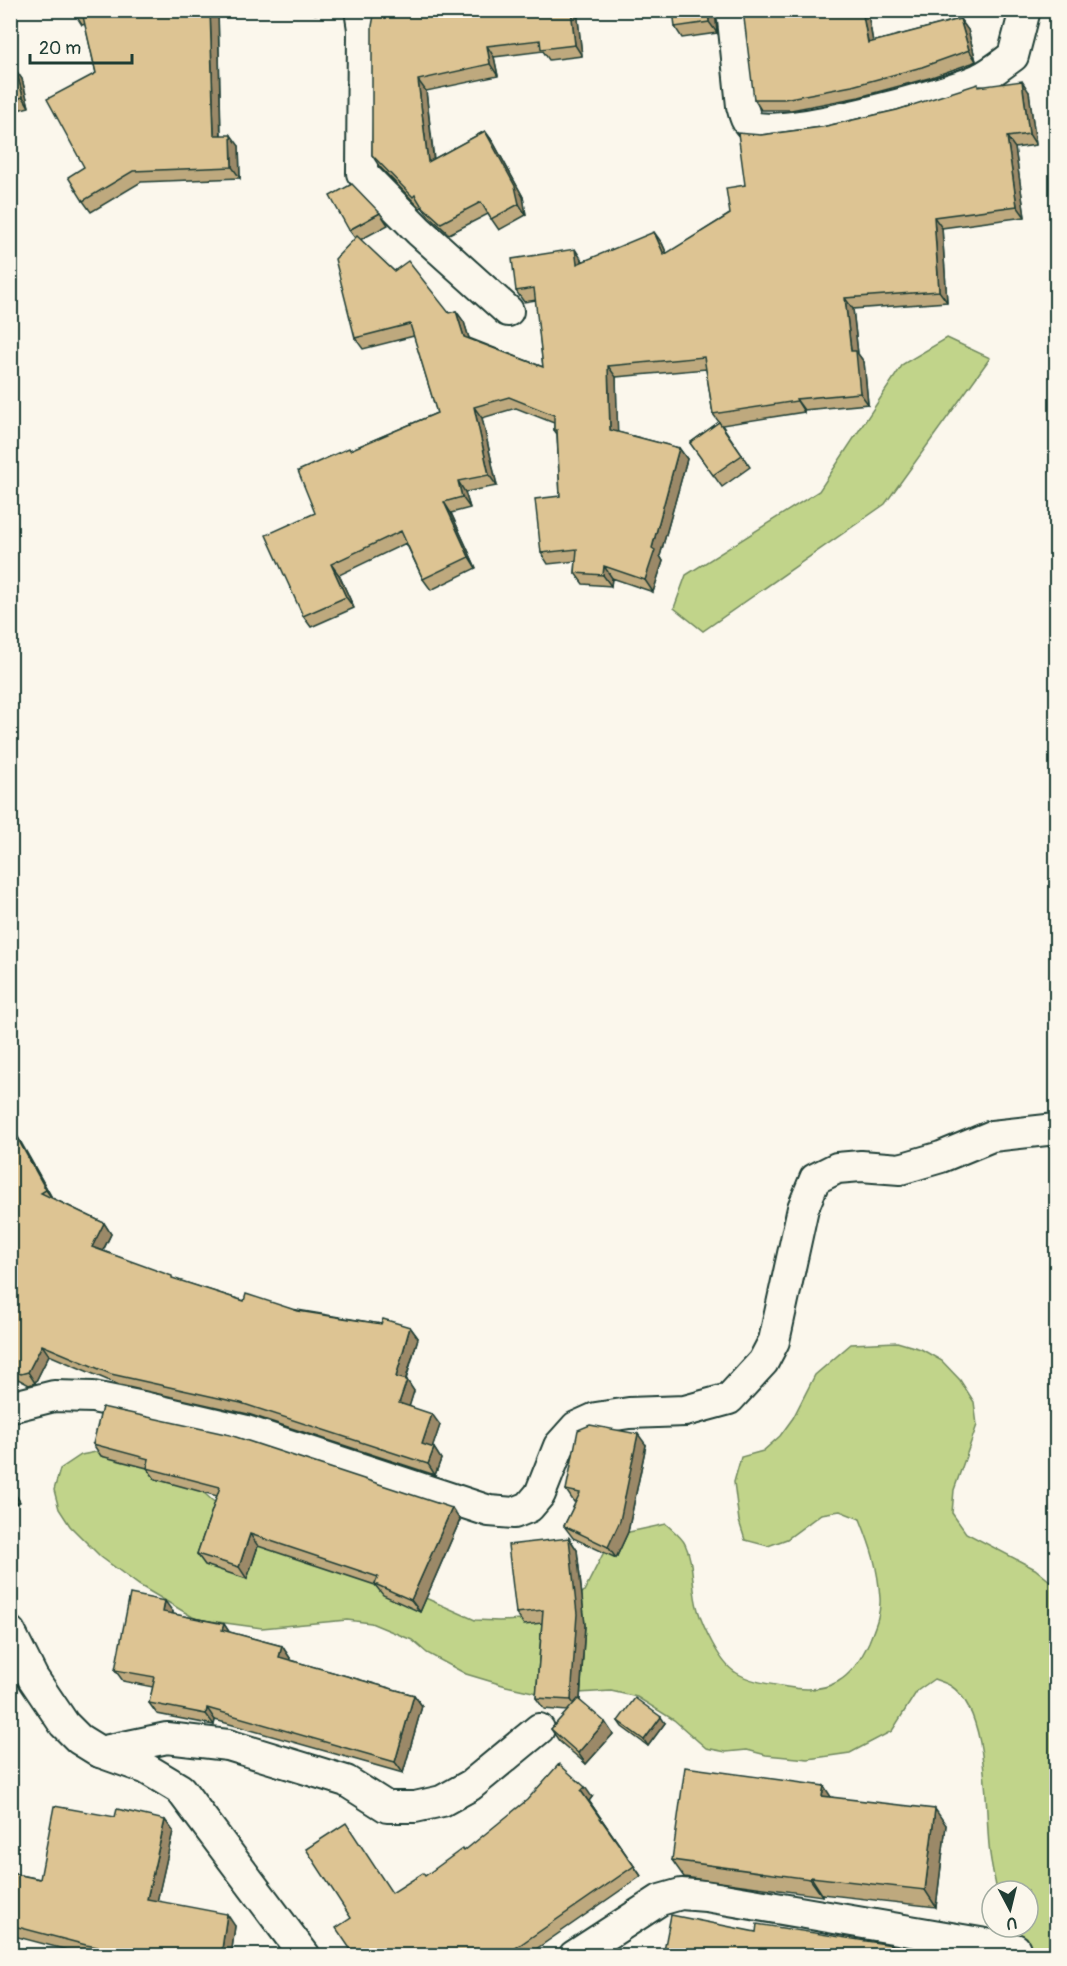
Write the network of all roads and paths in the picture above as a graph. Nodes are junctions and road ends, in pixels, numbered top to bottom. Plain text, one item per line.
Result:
1 (360, 10) edge
2 (732, 10) edge
3 (1025, 10) edge
4 (507, 311) dead end
5 (1056, 1129) edge
6 (10, 1407) edge
7 (10, 1632) edge
8 (539, 1729) dead end
9 (100, 1752) junction
10 (1015, 1949) dead end
11 (305, 1956) edge
12 (574, 1956) edge

1 - 4 street
2 - 3 street
5 - 6 street
7 - 9 street
8 - 9 street
9 - 11 street
10 - 12 street

